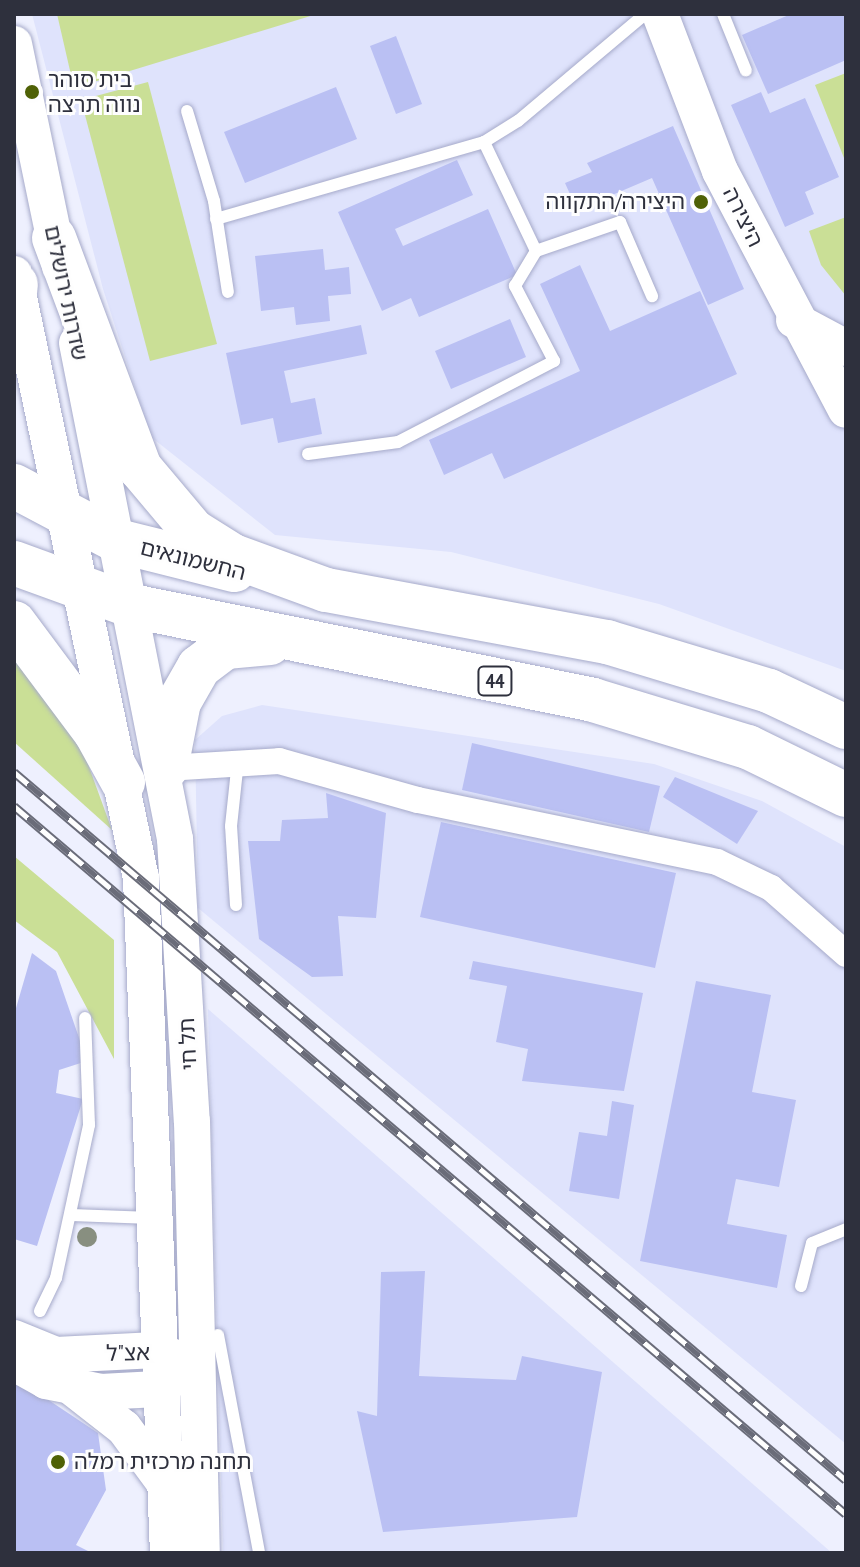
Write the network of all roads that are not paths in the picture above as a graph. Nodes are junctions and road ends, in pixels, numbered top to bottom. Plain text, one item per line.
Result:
1 (645, 14) edge
2 (660, 14) edge
3 (723, 14) edge
4 (14, 44) edge
5 (746, 71) dead end
6 (187, 111) dead end
7 (484, 142) junction
8 (216, 219) junction
9 (54, 238) junction
10 (536, 251) junction
11 (15, 287) edge
12 (228, 292) dead end
13 (652, 296) dead end
14 (794, 320) junction
15 (846, 348) edge
16 (846, 410) edge
17 (308, 454) dead end
18 (14, 486) edge
19 (64, 518) junction
20 (118, 541) junction
21 (14, 563) edge
22 (326, 590) junction
23 (83, 592) junction
24 (132, 606) junction
25 (14, 623) edge
26 (334, 649) junction
27 (846, 727) edge
28 (239, 759) junction
29 (166, 768) junction
30 (123, 782) junction
31 (846, 795) edge
32 (236, 905) dead end
33 (846, 954) edge
34 (85, 1018) dead end
35 (71, 1215) junction
36 (152, 1218) junction
37 (846, 1229) edge
38 (801, 1286) dead end
39 (40, 1311) dead end
40 (218, 1335) dead end
41 (14, 1338) edge
42 (156, 1350) junction
43 (14, 1363) edge
44 (195, 1366) junction
45 (73, 1388) junction
46 (157, 1389) junction
47 (165, 1485) junction
48 (168, 1553) edge
49 (202, 1553) edge
50 (259, 1553) edge

1 - 7 lane
2 - 14 main road, היצירה
3 - 5 lane
4 - 9 main road, שדרות ירושלים
6 - 8 lane
7 - 8 lane
7 - 10 lane
8 - 12 lane
9 - 20 main road, שדרות ירושלים
9 - 22 highway
10 - 13 lane
10 - 17 lane
11 - 19 main road
14 - 15 main road
14 - 16 main road, היצירה
18 - 19 highway, החשמונאים
19 - 20 highway, החשמונאים
19 - 23 main road
20 - 22 highway, החשמונאים
20 - 24 main road, תל חי
21 - 23 highway, 44
22 - 27 highway
23 - 24 highway, 44
23 - 30 main road, תל חי
24 - 26 highway, 44
24 - 29 main road, תל חי
25 - 30 highway
26 - 29 highway
26 - 31 highway, 44
28 - 29 street
28 - 32 lane
28 - 33 street
29 - 44 main road, תל חי
30 - 36 main road, תל חי
34 - 35 lane
35 - 36 lane
35 - 39 lane
36 - 42 main road, תל חי
37 - 38 lane
40 - 50 lane
41 - 42 main road, אצ"ל
42 - 44 main road, אצ"ל
42 - 46 main road, תל חי
43 - 45 main road, אצ"ל
44 - 46 main road, אצ"ל
44 - 49 main road, תל חי
45 - 46 main road, אצ"ל
45 - 47 main road
46 - 47 main road, תל חי
47 - 48 main road, תל חי

